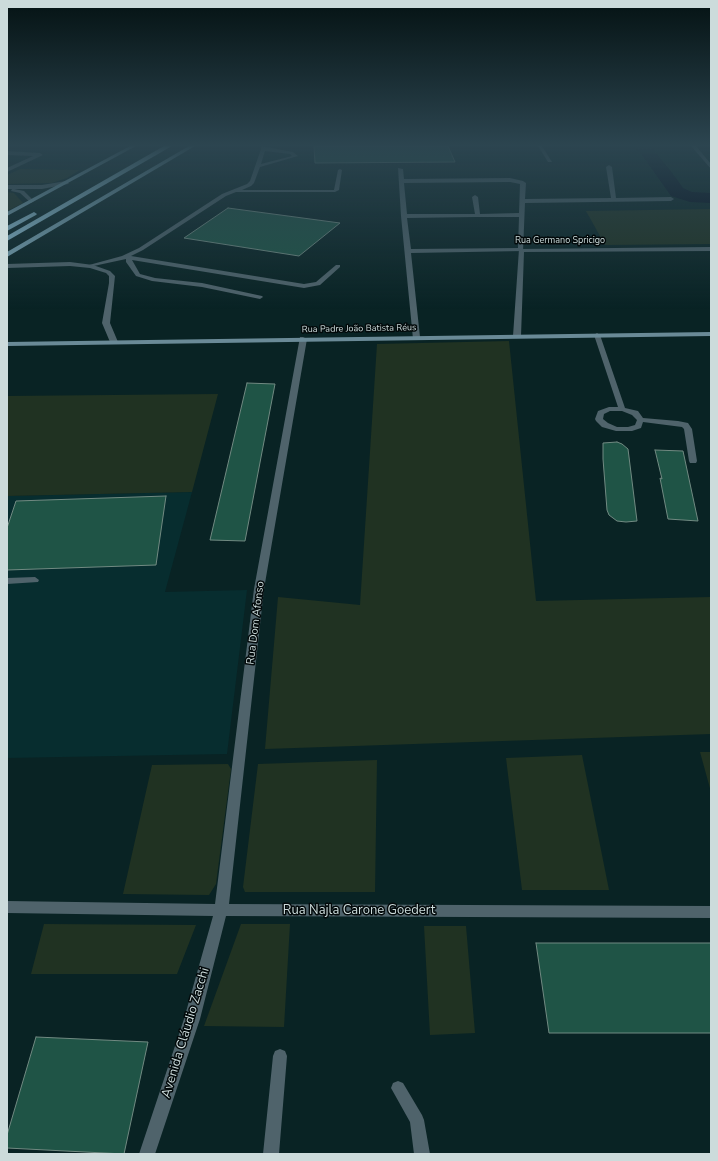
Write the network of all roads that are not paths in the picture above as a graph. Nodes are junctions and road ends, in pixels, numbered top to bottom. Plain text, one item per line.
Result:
1 (75, 200) edge
2 (101, 200) edge
3 (216, 200) edge
4 (403, 200) edge
5 (476, 200) edge
6 (597, 200) edge
7 (31, 201) edge
8 (522, 201) joint
9 (41, 210) dead end
10 (7, 214) edge
11 (522, 215) junction
12 (404, 216) junction
13 (478, 216) junction
14 (7, 229) edge
15 (7, 239) edge
16 (711, 249) edge
17 (521, 250) junction
18 (408, 251) junction
19 (7, 255) edge
20 (127, 257) junction
21 (7, 266) edge
22 (91, 266) junction
23 (338, 266) dead end
24 (260, 297) dead end
25 (711, 334) edge
26 (597, 335) junction
27 (517, 336) junction
28 (416, 337) junction
29 (303, 339) junction
30 (114, 342) junction
31 (7, 344) edge
32 (622, 409) junction
33 (641, 420) junction
34 (693, 461) dead end
35 (7, 580) edge
36 (35, 580) dead end
37 (7, 907) edge
38 (221, 910) junction
39 (711, 912) edge
40 (280, 1056) dead end
41 (398, 1088) dead end
42 (147, 1154) edge
43 (271, 1154) edge
44 (422, 1154) edge

1 - 15 highway
2 - 19 main road
3 - 20 lane
4 - 12 street
5 - 13 street
6 - 8 street
7 - 10 main road
8 - 11 street
9 - 14 highway
11 - 13 street
11 - 17 street
12 - 13 street
12 - 18 street
16 - 17 street, Rua Germano Spricigo
17 - 18 street, Rua Germano Spricigo
17 - 27 street
18 - 28 street
20 - 22 lane
20 - 23 lane
20 - 24 lane
21 - 22 street
22 - 30 street
25 - 26 main road, Rua Padre João Batista Réus
26 - 27 main road, Rua Padre João Batista Réus
26 - 32 lane
27 - 28 main road, Rua Padre João Batista Réus
28 - 29 main road, Rua Padre João Batista Réus
29 - 30 main road, Rua Padre João Batista Réus
29 - 38 street, Rua Dom Afonso
30 - 31 main road, Rua Padre João Batista Réus
32 - 33 lane
32 - 33 lane
33 - 34 lane
35 - 36 lane
37 - 38 street, Rua Najla Carone Goedert
38 - 39 street, Rua Najla Carone Goedert
38 - 42 street, Avenida Cláudio Zacchi
40 - 43 lane
41 - 44 lane

